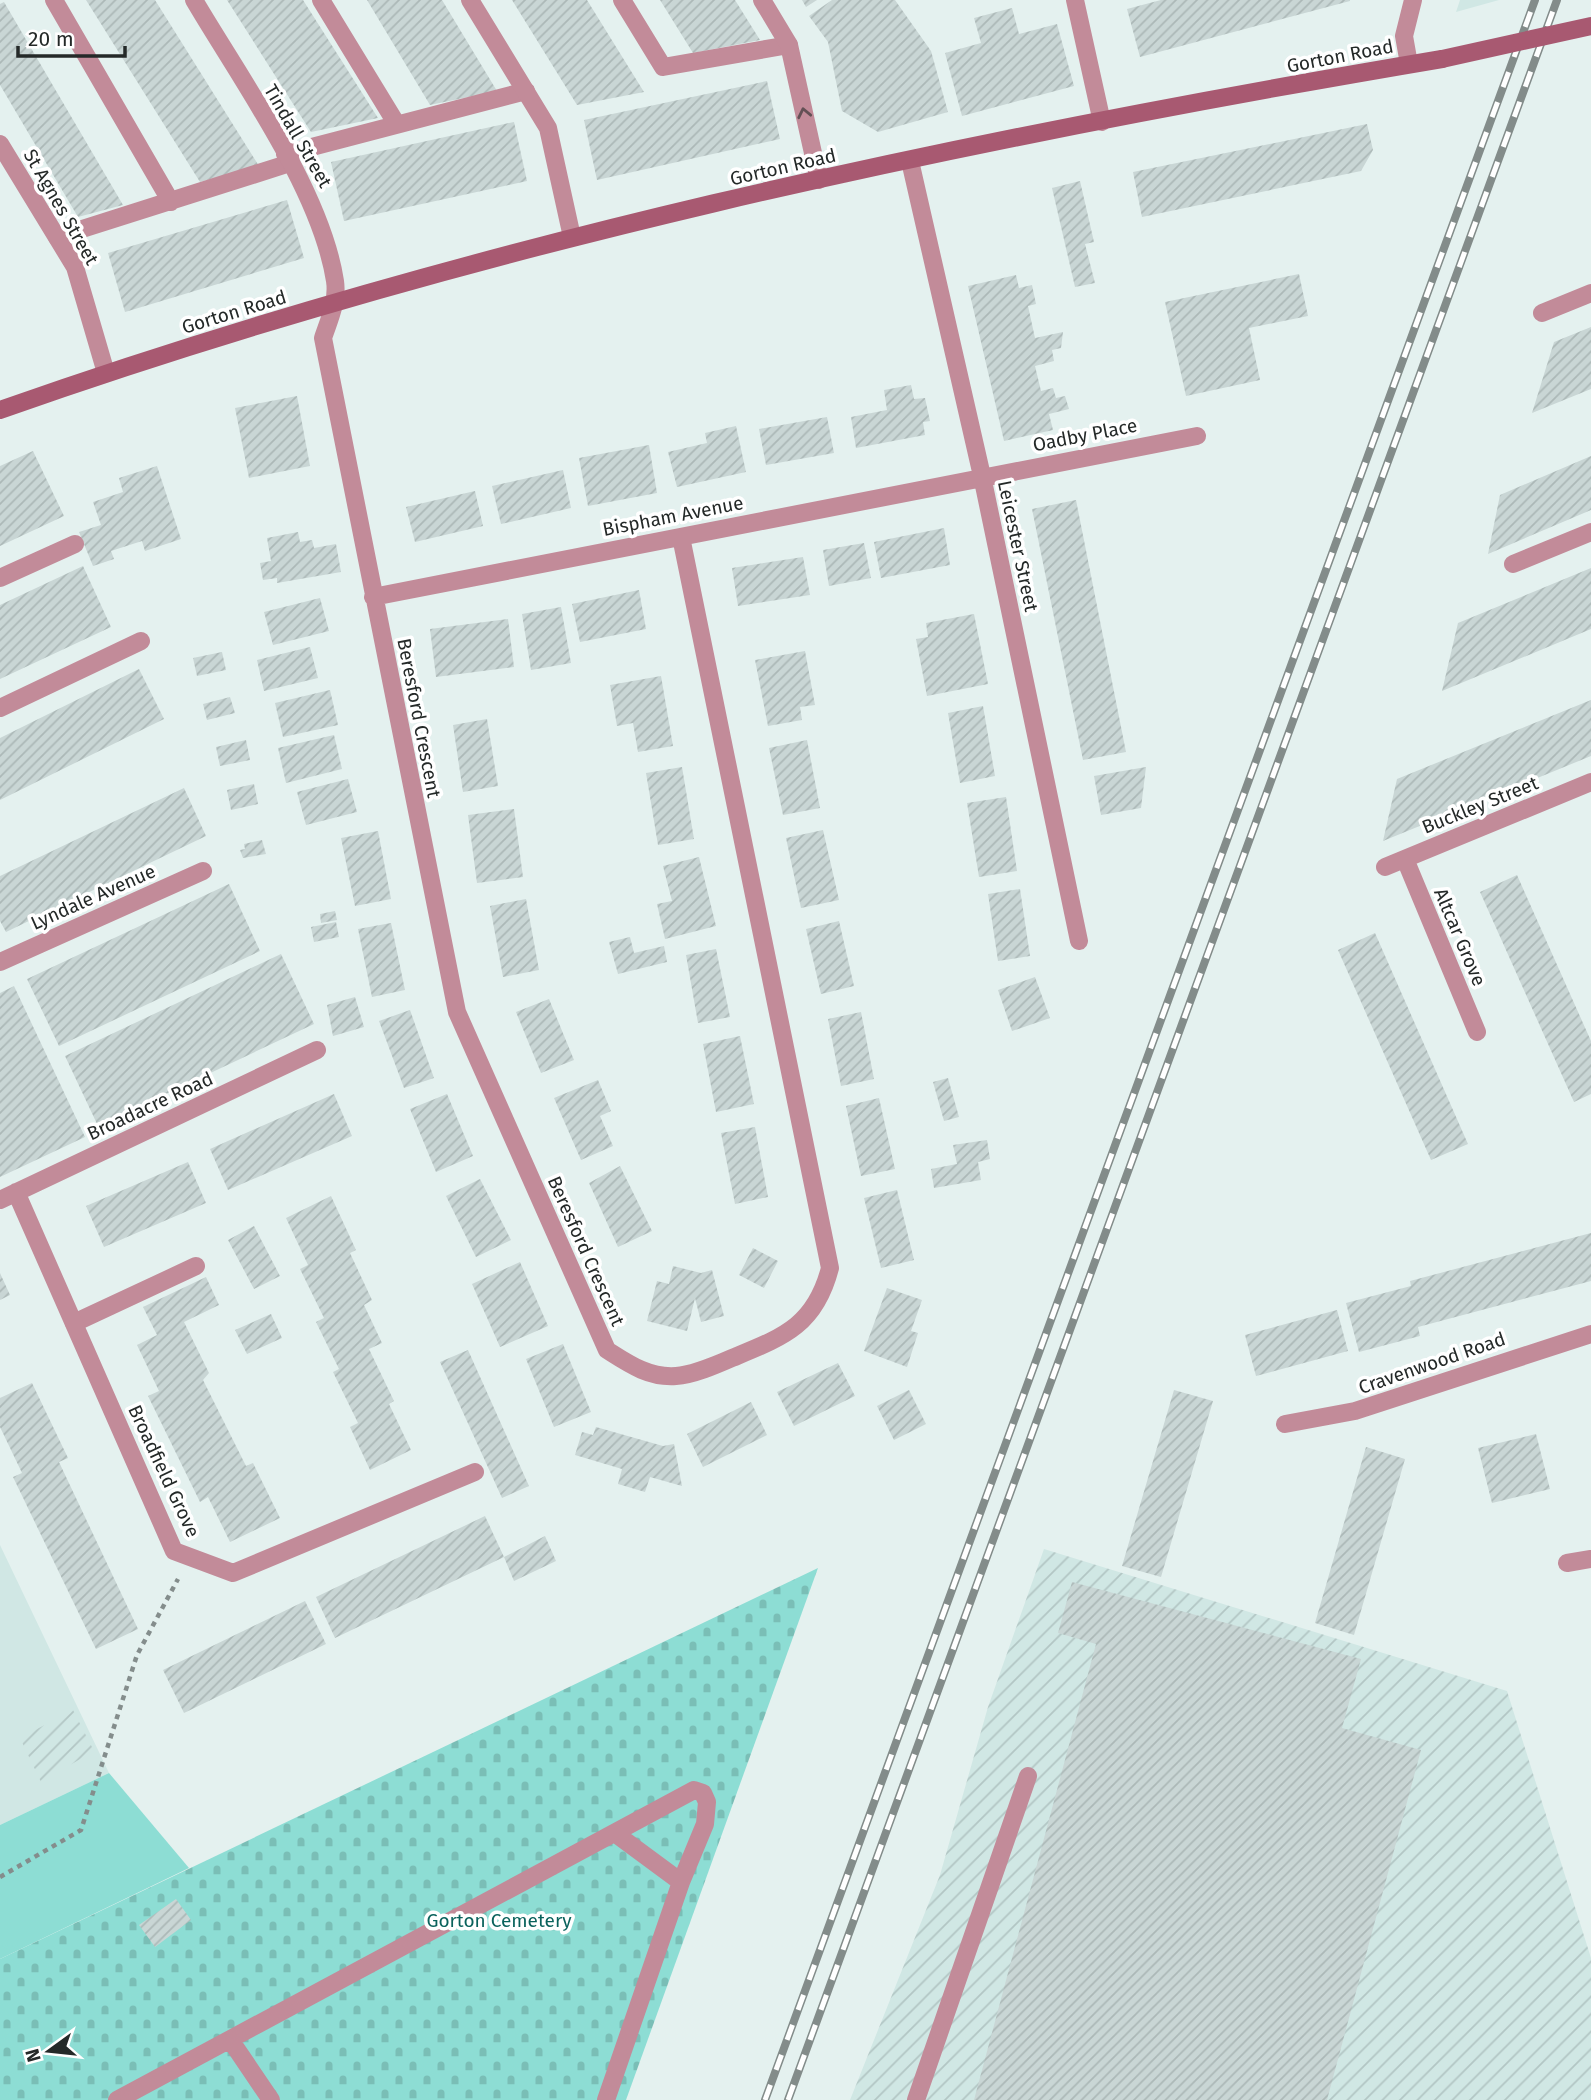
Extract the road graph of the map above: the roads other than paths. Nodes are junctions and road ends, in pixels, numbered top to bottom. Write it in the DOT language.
graph roads {
  1 [pos="54,0"];
  2 [pos="194,0"];
  3 [pos="321,0"];
  4 [pos="470,0"];
  5 [pos="622,0"];
  6 [pos="762,0"];
  7 [pos="1075,0"];
  8 [pos="1413,0"];
  9 [pos="1591,26"];
  10 [pos="789,45"];
  11 [pos="1409,64"];
  12 [pos="526,91"];
  13 [pos="1102,122"];
  14 [pos="396,123"];
  15 [pos="0,144"];
  16 [pos="288,159"];
  17 [pos="910,161"];
  18 [pos="819,180"];
  19 [pos="171,202"];
  20 [pos="57,237"];
  21 [pos="572,237"];
  22 [pos="1591,293"];
  23 [pos="335,304"];
  24 [pos="1542,313"];
  25 [pos="106,373"];
  26 [pos="0,410"];
  27 [pos="1197,436"];
  28 [pos="982,476"];
  29 [pos="1591,532"];
  30 [pos="681,537"];
  31 [pos="75,544"];
  32 [pos="1513,564"];
  33 [pos="0,578"];
  34 [pos="373,597"];
  35 [pos="141,641"];
  36 [pos="0,708"];
  37 [pos="1591,782"];
  38 [pos="1405,859"];
  39 [pos="1385,867"];
  40 [pos="203,871"];
  41 [pos="1079,941"];
  42 [pos="0,962"];
  43 [pos="1477,1032"];
  44 [pos="317,1051"];
  45 [pos="8,1196"];
  46 [pos="196,1266"];
  47 [pos="74,1323"];
  48 [pos="1591,1334"];
  49 [pos="1284,1424"];
  50 [pos="475,1472"];
  51 [pos="1591,1559"];
  52 [pos="1567,1563"];
  53 [pos="1028,1776"];
  54 [pos="616,1834"];
  55 [pos="681,1881"];
  56 [pos="231,2041"];
  57 [pos="117,2100"];
  58 [pos="271,2100"];
  59 [pos="606,2100"];
  60 [pos="916,2100"];
  1 -- 19 [label="street"];
  2 -- 16 [label="street, Tindall Street"];
  3 -- 14 [label="street"];
  4 -- 12 [label="street"];
  5 -- 10 [label="street"];
  6 -- 10 [label="street"];
  7 -- 13 [label="street"];
  8 -- 11 [label="street"];
  9 -- 11 [label="main road, Gorton Road, bridge"];
  18 -- 10 [label="street, one-way"];
  11 -- 13 [label="main road, Gorton Road"];
  12 -- 14 [label="street"];
  12 -- 21 [label="street"];
  13 -- 17 [label="main road, Gorton Road"];
  14 -- 16 [label="street"];
  15 -- 20 [label="street, St Agnes Street"];
  16 -- 19 [label="street"];
  16 -- 23 [label="street, Tindall Street"];
  17 -- 18 [label="main road, Gorton Road"];
  17 -- 28 [label="street, Leicester Street"];
  18 -- 21 [label="main road, Gorton Road"];
  19 -- 20 [label="street"];
  20 -- 25 [label="street, St Agnes Street"];
  21 -- 23 [label="main road, Gorton Road"];
  22 -- 24 [label="street"];
  23 -- 25 [label="main road, Gorton Road"];
  23 -- 34 [label="street, Beresford Crescent"];
  25 -- 26 [label="main road, Gorton Road"];
  27 -- 28 [label="street, Oadby Place"];
  28 -- 30 [label="street, Bispham Avenue"];
  28 -- 41 [label="street, Leicester Street"];
  29 -- 32 [label="street"];
  30 -- 34 [label="street, Bispham Avenue"];
  30 -- 34 [label="street, Beresford Crescent"];
  31 -- 33 [label="street"];
  35 -- 36 [label="street"];
  37 -- 38 [label="street, Buckley Street"];
  38 -- 39 [label="street, Buckley Street"];
  38 -- 43 [label="street, Altcar Grove"];
  40 -- 42 [label="street, Lyndale Avenue"];
  44 -- 45 [label="street, Broadacre Road"];
  45 -- 47 [label="street, Broadfield Grove"];
  46 -- 47 [label="street"];
  47 -- 50 [label="street, Broadfield Grove"];
  48 -- 49 [label="street, Cravenwood Road"];
  51 -- 52 [label="street"];
  53 -- 60 [label="street"];
  54 -- 55 [label="street"];
  54 -- 55 [label="street"];
  54 -- 56 [label="street"];
  55 -- 59 [label="street"];
  56 -- 57 [label="street"];
  56 -- 58 [label="street"];
}
